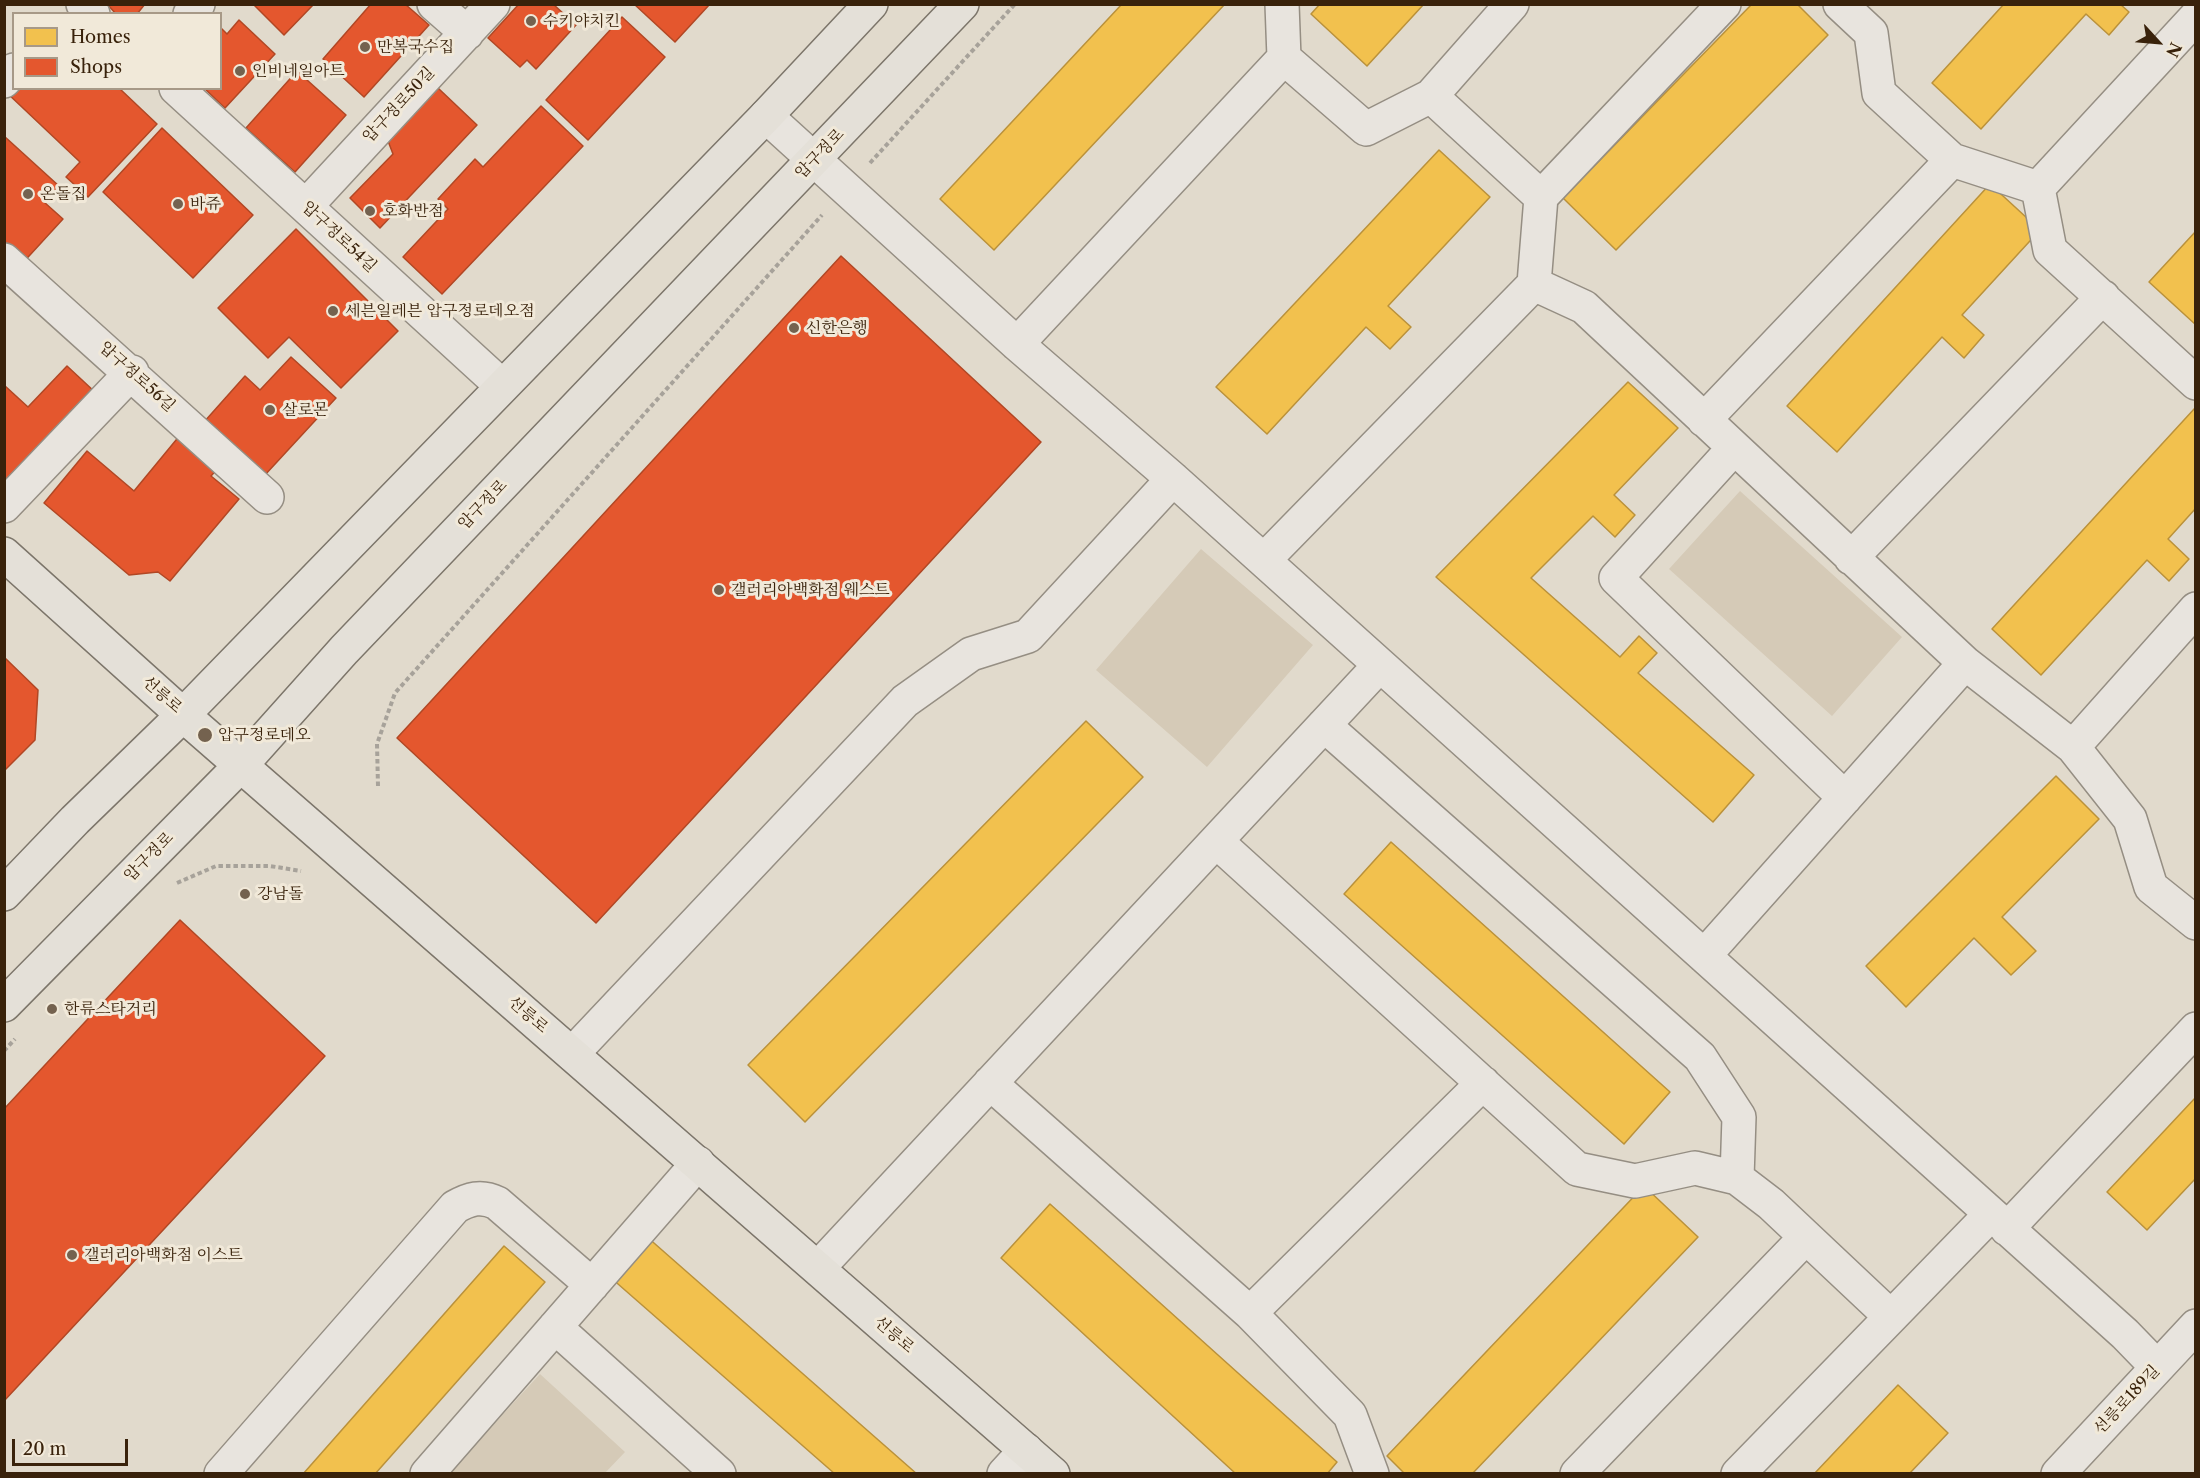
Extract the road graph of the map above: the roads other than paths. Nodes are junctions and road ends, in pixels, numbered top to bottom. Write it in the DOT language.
graph roads {
  1 [pos="434,4"];
  2 [pos="493,4"];
  3 [pos="871,4"];
  4 [pos="962,4"];
  5 [pos="1282,4"];
  6 [pos="1512,4"];
  7 [pos="1724,4"];
  8 [pos="1839,4"];
  9 [pos="2196,17"];
  10 [pos="466,33"];
  11 [pos="1284,58"];
  12 [pos="178,90"];
  13 [pos="1431,96"];
  14 [pos="766,117"];
  15 [pos="814,160"];
  16 [pos="1952,160"];
  17 [pos="2038,188"];
  18 [pos="1542,197"];
  19 [pos="306,206"];
  20 [pos="4,260"];
  21 [pos="1534,284"];
  22 [pos="2103,297"];
  23 [pos="1017,344"];
  24 [pos="132,372"];
  25 [pos="2196,382"];
  26 [pos="502,386"];
  27 [pos="1704,420"];
  28 [pos="1734,448"];
  29 [pos="1173,479"];
  30 [pos="267,497"];
  31 [pos="4,506"];
  32 [pos="4,554"];
  33 [pos="1851,558"];
  34 [pos="1264,560"];
  35 [pos="2196,609"];
  36 [pos="1965,663"];
  37 [pos="1380,665"];
  38 [pos="183,715"];
  39 [pos="1324,725"];
  40 [pos="2073,747"];
  41 [pos="242,764"];
  42 [pos="1845,798"];
  43 [pos="1216,841"];
  44 [pos="4,894"];
  45 [pos="2196,923"];
  46 [pos="1704,956"];
  47 [pos="4,1005"];
  48 [pos="2196,1029"];
  49 [pos="572,1054"];
  50 [pos="990,1083"];
  51 [pos="1483,1083"];
  52 [pos="698,1163"];
  53 [pos="1737,1178"];
  54 [pos="1999,1221"];
  55 [pos="1806,1236"];
  56 [pos="818,1268"];
  57 [pos="592,1285"];
  58 [pos="1250,1313"];
  59 [pos="1890,1317"];
  60 [pos="2196,1326"];
  61 [pos="555,1327"];
  62 [pos="2157,1367"];
  63 [pos="1015,1462"];
  64 [pos="221,1473"];
  65 [pos="427,1473"];
  66 [pos="719,1473"];
  67 [pos="1053,1473"];
  68 [pos="1372,1473"];
  69 [pos="1577,1473"];
  70 [pos="1738,1473"];
  71 [pos="2058,1473"];
  1 -- 10 [label="street"];
  2 -- 10 [label="street, 압구정로50길"];
  3 -- 14 [label="main road"];
  4 -- 15 [label="main road, 압구정로"];
  5 -- 11 [label="street"];
  6 -- 13 [label="street"];
  7 -- 18 [label="street"];
  8 -- 16 [label="street"];
  9 -- 17 [label="street"];
  10 -- 19 [label="street, 압구정로50길"];
  11 -- 13 [label="street"];
  11 -- 23 [label="street"];
  12 -- 19 [label="street, 압구정로54길"];
  13 -- 18 [label="street"];
  14 -- 15 [label="street"];
  14 -- 26 [label="main road"];
  15 -- 23 [label="street"];
  15 -- 41 [label="main road, 압구정로"];
  16 -- 17 [label="street"];
  16 -- 27 [label="street"];
  17 -- 22 [label="street"];
  18 -- 21 [label="street"];
  19 -- 26 [label="street, 압구정로54길"];
  20 -- 24 [label="street, 압구정로56길"];
  21 -- 27 [label="street"];
  21 -- 34 [label="street"];
  22 -- 25 [label="street"];
  22 -- 33 [label="street"];
  23 -- 29 [label="street"];
  24 -- 30 [label="street, 압구정로56길"];
  24 -- 31 [label="street"];
  26 -- 38 [label="main road"];
  27 -- 28 [label="street"];
  28 -- 33 [label="street"];
  28 -- 42 [label="street"];
  29 -- 34 [label="street"];
  29 -- 49 [label="street"];
  32 -- 38 [label="main road, 선릉로"];
  33 -- 36 [label="street"];
  34 -- 37 [label="street"];
  35 -- 40 [label="street"];
  36 -- 40 [label="street"];
  36 -- 42 [label="street"];
  37 -- 39 [label="street"];
  37 -- 46 [label="street"];
  38 -- 41 [label="main road, 선릉로"];
  38 -- 44 [label="main road"];
  39 -- 43 [label="street"];
  39 -- 53 [label="street"];
  40 -- 45 [label="street"];
  41 -- 47 [label="main road, 압구정로"];
  41 -- 49 [label="main road, 선릉로"];
  42 -- 46 [label="street"];
  43 -- 50 [label="street"];
  43 -- 51 [label="street"];
  46 -- 54 [label="street"];
  48 -- 54 [label="street"];
  49 -- 52 [label="main road, 선릉로"];
  50 -- 56 [label="street"];
  50 -- 58 [label="street"];
  51 -- 53 [label="street"];
  51 -- 58 [label="street"];
  52 -- 56 [label="main road, 선릉로"];
  52 -- 57 [label="street"];
  53 -- 55 [label="street"];
  54 -- 59 [label="street"];
  54 -- 62 [label="street"];
  55 -- 59 [label="street"];
  55 -- 69 [label="street"];
  56 -- 63 [label="main road, 선릉로"];
  57 -- 61 [label="street"];
  57 -- 64 [label="street"];
  58 -- 68 [label="street"];
  59 -- 70 [label="street"];
  60 -- 62 [label="street, 선릉로189길"];
  61 -- 65 [label="street"];
  61 -- 66 [label="street"];
  62 -- 71 [label="street, 선릉로189길"];
  63 -- 67 [label="main road, 선릉로"];
}
